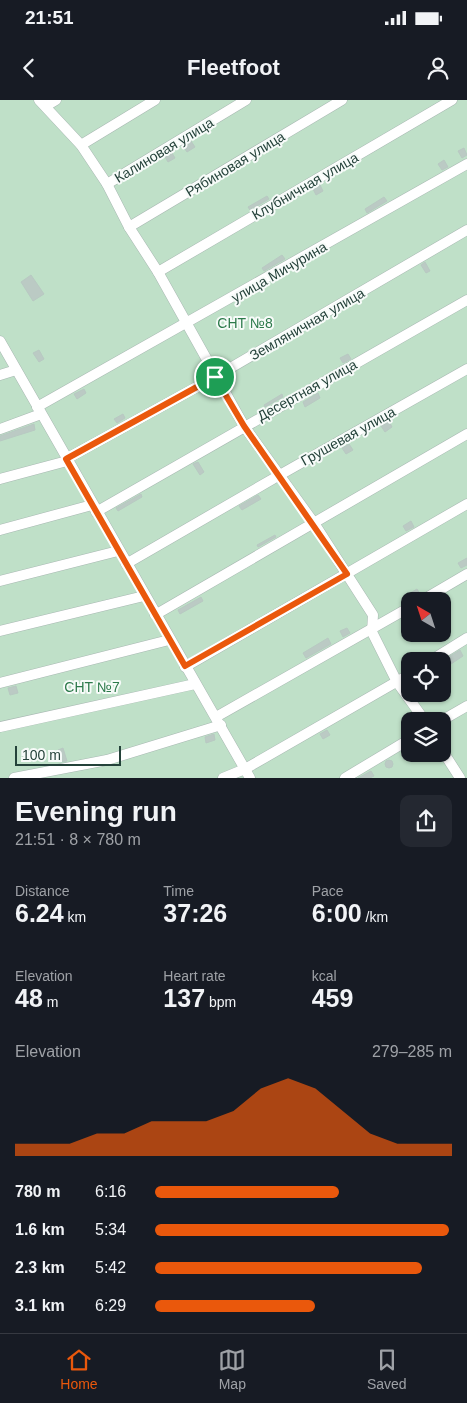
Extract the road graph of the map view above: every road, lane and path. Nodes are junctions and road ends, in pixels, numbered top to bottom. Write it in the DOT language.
graph roads {
  1 [pos="56,100"];
  2 [pos="155,100"];
  3 [pos="246,100"];
  4 [pos="342,100"];
  5 [pos="452,100"];
  6 [pos="43,103"];
  7 [pos="81,145"];
  8 [pos="467,164"];
  9 [pos="107,184"];
  10 [pos="128,227"];
  11 [pos="467,230"];
  12 [pos="158,272"];
  13 [pos="467,300"];
  14 [pos="186,324"];
  15 [pos="0,342"];
  16 [pos="467,369"];
  17 [pos="16,370"];
  18 [pos="0,375"];
  19 [pos="215,377"];
  20 [pos="39,411"];
  21 [pos="244,426"];
  22 [pos="0,429"];
  23 [pos="467,434"];
  24 [pos="67,460"];
  25 [pos="278,476"];
  26 [pos="0,479"];
  27 [pos="467,504"];
  28 [pos="94,508"];
  29 [pos="314,523"];
  30 [pos="0,530"];
  31 [pos="118,550"];
  32 [pos="126,564"];
  33 [pos="347,574"];
  34 [pos="467,574"];
  35 [pos="0,581"];
  36 [pos="436,592"];
  37 [pos="144,596"];
  38 [pos="401,612"];
  39 [pos="155,615"];
  40 [pos="372,629"];
  41 [pos="0,631"];
  42 [pos="467,638"];
  43 [pos="169,640"];
  44 [pos="444,652"];
  45 [pos="185,666"];
  46 [pos="401,680"];
  47 [pos="397,682"];
  48 [pos="0,683"];
  49 [pos="195,684"];
  50 [pos="467,706"];
  51 [pos="418,712"];
  52 [pos="451,715"];
  53 [pos="219,721"];
  54 [pos="0,727"];
  55 [pos="401,744"];
  56 [pos="450,762"];
  57 [pos="248,774"];
  58 [pos="14,778"];
  59 [pos="223,778"];
  60 [pos="345,778"];
  61 [pos="460,778"];
  1 -- 6 [label="street"];
  2 -- 7 [label="street"];
  3 -- 9 [label="street, Калиновая улица"];
  4 -- 10 [label="street, Рябиновая улица"];
  5 -- 12 [label="street, Клубничная улица"];
  6 -- 7 [label="street"];
  7 -- 9 [label="street"];
  8 -- 14 [label="street, улица Мичурина"];
  9 -- 10 [label="street"];
  10 -- 12 [label="street"];
  11 -- 19 [label="street, Земляничная улица"];
  12 -- 14 [label="street"];
  13 -- 21 [label="street, Десертная улица"];
  14 -- 19 [label="street"];
  14 -- 20 [label="street, улица Мичурина"];
  15 -- 17 [label="street"];
  16 -- 25 [label="street, Грушевая улица"];
  17 -- 18 [label="street"];
  17 -- 20 [label="street"];
  19 -- 21 [label="street"];
  19 -- 24 [label="street, Земляничная улица"];
  20 -- 22 [label="street, улица Мичурина"];
  20 -- 24 [label="street"];
  21 -- 25 [label="street"];
  21 -- 28 [label="street, Десертная улица"];
  23 -- 29 [label="street"];
  24 -- 26 [label="street, Земляничная улица"];
  24 -- 28 [label="street"];
  25 -- 29 [label="street"];
  25 -- 32 [label="street, Грушевая улица"];
  27 -- 33 [label="street"];
  28 -- 30 [label="street, Десертная улица"];
  28 -- 31 [label="street"];
  29 -- 33 [label="street"];
  29 -- 39 [label="street"];
  31 -- 32 [label="street"];
  31 -- 35 [label="street"];
  32 -- 37 [label="street"];
  33 -- 40 [label="street"];
  33 -- 45 [label="street"];
  34 -- 36 [label="street"];
  37 -- 39 [label="street"];
  37 -- 41 [label="street"];
  38 -- 40 [label="street"];
  39 -- 43 [label="street"];
  40 -- 47 [label="street"];
  40 -- 53 [label="street"];
  42 -- 44 [label="street"];
  43 -- 45 [label="street"];
  43 -- 48 [label="street"];
  45 -- 49 [label="street"];
  46 -- 47 [label="street"];
  47 -- 51 [label="street"];
  47 -- 57 [label="street"];
  49 -- 53 [label="street"];
  49 -- 54 [label="street"];
  50 -- 52 [label="street"];
  53 -- 57 [label="street"];
  53 -- 58 [label="street"];
  55 -- 60 [label="street"];
  56 -- 61 [label="street"];
  57 -- 59 [label="street"];
}
